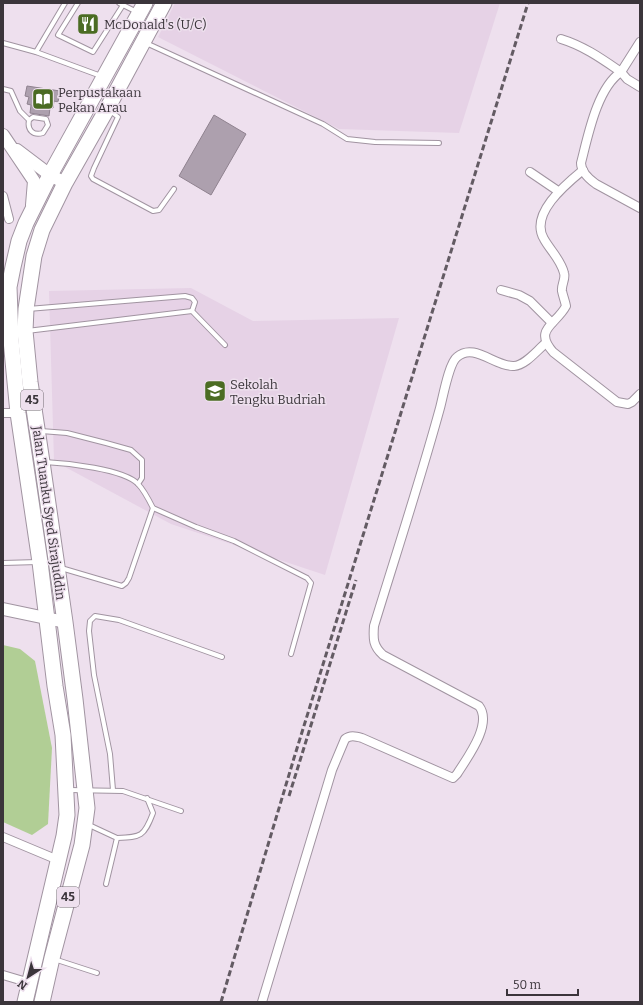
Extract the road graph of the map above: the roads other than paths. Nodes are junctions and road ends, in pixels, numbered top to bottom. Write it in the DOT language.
graph roads {
  1 [pos="65,3"];
  2 [pos="78,3"];
  3 [pos="164,3"];
  4 [pos="121,4"];
  5 [pos="142,8"];
  6 [pos="561,39"];
  7 [pos="144,42"];
  8 [pos="640,42"];
  9 [pos="3,43"];
  10 [pos="36,52"];
  11 [pos="621,72"];
  12 [pos="105,78"];
  13 [pos="640,87"];
  14 [pos="3,89"];
  15 [pos="107,109"];
  16 [pos="28,120"];
  17 [pos="6,140"];
  18 [pos="439,143"];
  19 [pos="583,170"];
  20 [pos="530,172"];
  21 [pos="50,175"];
  22 [pos="65,183"];
  23 [pos="174,188"];
  24 [pos="558,192"];
  25 [pos="3,196"];
  26 [pos="640,208"];
  27 [pos="31,214"];
  28 [pos="9,219"];
  29 [pos="502,290"];
  30 [pos="26,309"];
  31 [pos="192,311"];
  32 [pos="552,323"];
  33 [pos="25,331"];
  34 [pos="546,343"];
  35 [pos="225,345"];
  36 [pos="640,394"];
  37 [pos="18,412"];
  38 [pos="3,413"];
  39 [pos="36,430"];
  40 [pos="42,462"];
  41 [pos="138,484"];
  42 [pos="153,508"];
  43 [pos="40,562"];
  44 [pos="3,563"];
  45 [pos="57,567"];
  46 [pos="3,609"];
  47 [pos="47,619"];
  48 [pos="65,622"];
  49 [pos="291,654"];
  50 [pos="222,657"];
  51 [pos="67,790"];
  52 [pos="85,790"];
  53 [pos="113,790"];
  54 [pos="147,798"];
  55 [pos="181,811"];
  56 [pos="84,823"];
  57 [pos="3,837"];
  58 [pos="117,838"];
  59 [pos="58,860"];
  60 [pos="106,884"];
  61 [pos="52,958"];
  62 [pos="97,973"];
  63 [pos="3,975"];
  64 [pos="30,983"];
  65 [pos="25,1002"];
  66 [pos="42,1002"];
  67 [pos="262,1002"];
  1 -- 10 [label="lane"];
  2 -- 4 [label="lane"];
  3 -- 7 [label="highway, Jalan Tuanku Syed Sirajuddin / 45"];
  4 -- 5 [label="lane"];
  5 -- 12 [label="highway, Jalan Tuanku Syed Sirajuddin / 45"];
  6 -- 11 [label="street"];
  7 -- 15 [label="highway, Jalan Tuanku Syed Sirajuddin / 45"];
  7 -- 18 [label="lane"];
  8 -- 11 [label="street"];
  9 -- 10 [label="lane"];
  10 -- 12 [label="lane"];
  11 -- 13 [label="street"];
  11 -- 19 [label="street"];
  12 -- 21 [label="highway, Jalan Tuanku Syed Sirajuddin / 45"];
  14 -- 16 [label="lane"];
  15 -- 22 [label="highway, Jalan Tuanku Syed Sirajuddin / 45"];
  15 -- 23 [label="lane"];
  16 -- 16 [label="lane"];
  17 -- 21 [label="street"];
  17 -- 27 [label="street"];
  19 -- 24 [label="street"];
  19 -- 26 [label="street"];
  20 -- 24 [label="street"];
  21 -- 22 [label="street"];
  21 -- 27 [label="highway, Jalan Tuanku Syed Sirajuddin / 45"];
  22 -- 30 [label="highway, Jalan Tuanku Syed Sirajuddin / 45"];
  24 -- 32 [label="street"];
  25 -- 28 [label="street"];
  27 -- 37 [label="highway, Jalan Tuanku Syed Sirajuddin / 45"];
  29 -- 32 [label="street"];
  30 -- 31 [label="lane"];
  30 -- 33 [label="highway, Jalan Tuanku Syed Sirajuddin / 45"];
  31 -- 33 [label="lane"];
  31 -- 35 [label="lane"];
  32 -- 34 [label="street"];
  33 -- 39 [label="highway, Jalan Tuanku Syed Sirajuddin / 45"];
  34 -- 36 [label="street"];
  34 -- 67 [label="street"];
  37 -- 38 [label="street"];
  37 -- 43 [label="highway, Jalan Tuanku Syed Sirajuddin / 45"];
  39 -- 40 [label="highway, Jalan Tuanku Syed Sirajuddin / 45"];
  39 -- 41 [label="lane"];
  40 -- 41 [label="lane"];
  40 -- 45 [label="highway, Jalan Tuanku Syed Sirajuddin / 45"];
  41 -- 42 [label="lane"];
  42 -- 45 [label="lane"];
  42 -- 49 [label="lane"];
  43 -- 44 [label="lane"];
  43 -- 47 [label="highway, Jalan Tuanku Syed Sirajuddin / 45"];
  45 -- 48 [label="highway, Jalan Tuanku Syed Sirajuddin / 45"];
  46 -- 47 [label="street"];
  47 -- 48 [label="street"];
  47 -- 51 [label="highway, Jalan Tuanku Syed Sirajuddin / 45"];
  48 -- 52 [label="highway, Jalan Tuanku Syed Sirajuddin / 45"];
  50 -- 53 [label="lane"];
  51 -- 52 [label="lane"];
  51 -- 59 [label="highway, Jalan Tuanku Syed Sirajuddin / 45"];
  52 -- 53 [label="lane"];
  52 -- 56 [label="highway, Jalan Tuanku Syed Sirajuddin / 45"];
  53 -- 54 [label="lane"];
  54 -- 55 [label="lane"];
  54 -- 58 [label="lane"];
  56 -- 58 [label="lane"];
  56 -- 61 [label="highway, Jalan Tuanku Syed Sirajuddin / 45"];
  57 -- 59 [label="street"];
  58 -- 60 [label="lane"];
  59 -- 64 [label="highway, Jalan Tuanku Syed Sirajuddin / 45"];
  61 -- 62 [label="lane"];
  61 -- 66 [label="highway, Jalan Tuanku Syed Sirajuddin / 45"];
  63 -- 64 [label="street"];
  64 -- 65 [label="highway, Jalan Tuanku Syed Sirajuddin / 45"];
}
